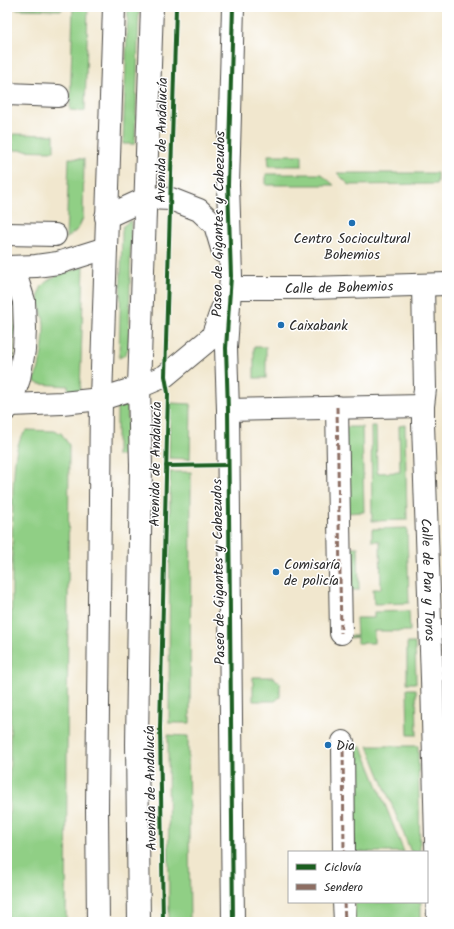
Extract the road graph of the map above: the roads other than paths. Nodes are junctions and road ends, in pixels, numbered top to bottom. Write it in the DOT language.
graph roads {
  1 [pos="114,7"];
  2 [pos="152,7"];
  3 [pos="233,7"];
  4 [pos="7,94"];
  5 [pos="58,96"];
  6 [pos="147,198"];
  7 [pos="106,218"];
  8 [pos="7,234"];
  9 [pos="55,235"];
  10 [pos="106,248"];
  11 [pos="7,268"];
  12 [pos="231,282"];
  13 [pos="447,284"];
  14 [pos="423,285"];
  15 [pos="139,387"];
  16 [pos="101,399"];
  17 [pos="8,405"];
  18 [pos="423,406"];
  19 [pos="337,407"];
  20 [pos="228,410"];
  21 [pos="341,633"];
  22 [pos="439,678"];
  23 [pos="343,742"];
  24 [pos="440,770"];
  25 [pos="344,851"];
  26 [pos="442,865"];
  27 [pos="344,903"];
  28 [pos="98,922"];
  29 [pos="139,922"];
  30 [pos="233,922"];
  31 [pos="345,922"];
  32 [pos="438,922"];
  1 -- 7 [label="street"];
  2 -- 6 [label="street, Avenida de Andalucía"];
  3 -- 12 [label="street, Paseo de Gigantes y Cabezudos"];
  4 -- 5 [label="street"];
  6 -- 7 [label="street"];
  6 -- 12 [label="street"];
  6 -- 15 [label="street, Avenida de Andalucía"];
  7 -- 10 [label="street"];
  8 -- 9 [label="street"];
  10 -- 11 [label="street"];
  10 -- 16 [label="street"];
  11 -- 17 [label="street"];
  12 -- 14 [label="street, Calle de Bohemios"];
  12 -- 15 [label="street"];
  12 -- 20 [label="street, Paseo de Gigantes y Cabezudos"];
  13 -- 14 [label="street, Calle de Bohemios"];
  14 -- 18 [label="street, Calle de Pan y Toros"];
  15 -- 16 [label="street"];
  15 -- 29 [label="street, Avenida de Andalucía"];
  16 -- 17 [label="street"];
  16 -- 28 [label="street"];
  18 -- 19 [label="street"];
  18 -- 22 [label="street, Calle de Pan y Toros"];
  19 -- 20 [label="street"];
  19 -- 21 [label="street"];
  20 -- 30 [label="street, Paseo de Gigantes y Cabezudos"];
  22 -- 24 [label="street, Calle de Pan y Toros"];
  23 -- 25 [label="street"];
  24 -- 26 [label="street, Calle de Pan y Toros"];
  26 -- 32 [label="street, Calle de Pan y Toros"];
  27 -- 31 [label="street"];
}
